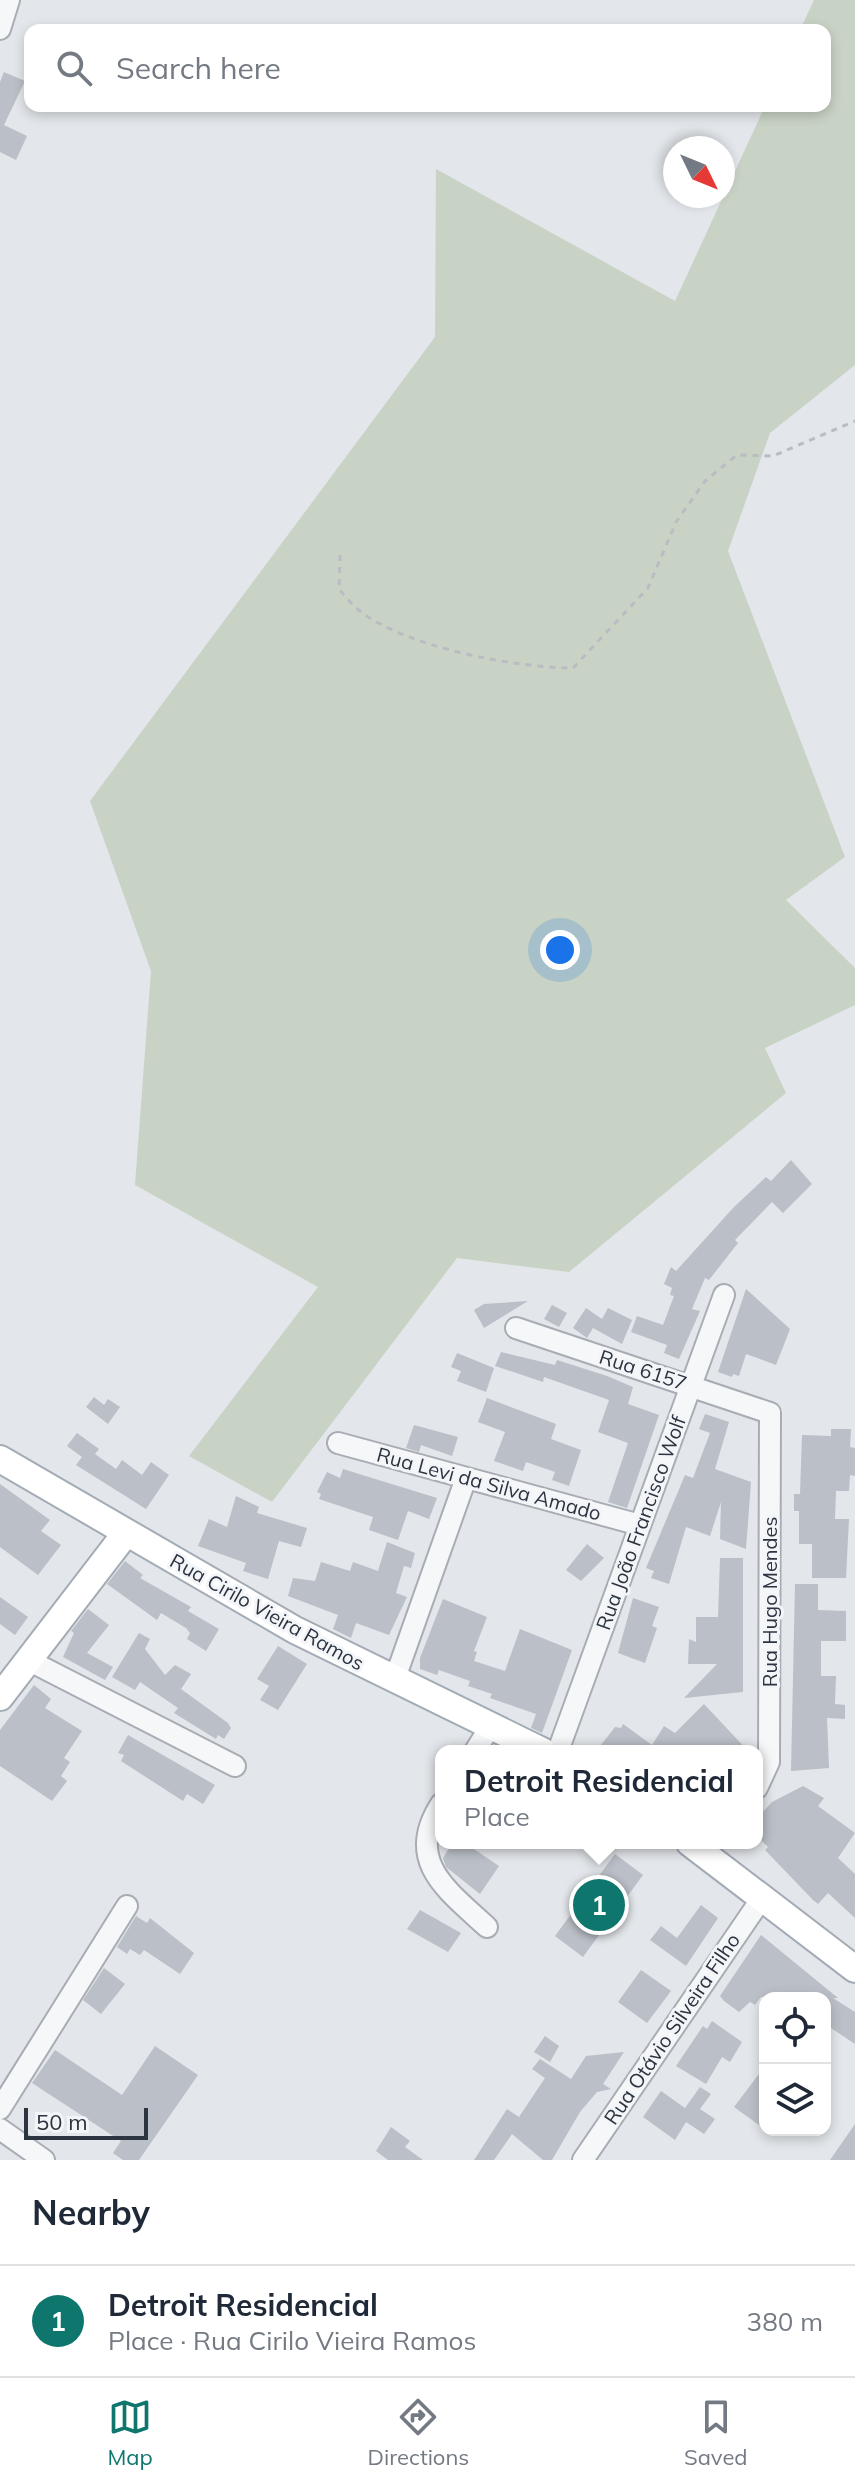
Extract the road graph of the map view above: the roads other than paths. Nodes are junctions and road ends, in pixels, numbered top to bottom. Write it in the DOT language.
graph roads {
  1 [pos="9,0"];
  2 [pos="0,29"];
  3 [pos="724,1295"];
  4 [pos="516,1328"];
  5 [pos="691,1386"];
  6 [pos="770,1413"];
  7 [pos="338,1443"];
  8 [pos="0,1459"];
  9 [pos="466,1478"];
  10 [pos="640,1525"];
  11 [pos="126,1533"];
  12 [pos="28,1660"];
  13 [pos="394,1681"];
  14 [pos="0,1697"];
  15 [pos="490,1727"];
  16 [pos="479,1745"];
  17 [pos="529,1745"];
  18 [pos="560,1745"];
  19 [pos="235,1766"];
  20 [pos="763,1775"];
  21 [pos="435,1816"];
  22 [pos="702,1849"];
  23 [pos="762,1898"];
  24 [pos="127,1906"];
  25 [pos="487,1927"];
  26 [pos="855,1969"];
  27 [pos="0,2109"];
  28 [pos="0,2129"];
  29 [pos="44,2160"];
  30 [pos="583,2160"];
  1 -- 2 [label="street"];
  3 -- 5 [label="street, Rua João Francisco Wolf"];
  4 -- 5 [label="street, Rua 6157"];
  5 -- 6 [label="street, Rua 6157"];
  5 -- 10 [label="street, Rua João Francisco Wolf"];
  6 -- 20 [label="street, Rua Hugo Mendes"];
  7 -- 9 [label="street, Rua Levi da Silva Amado"];
  8 -- 11 [label="main road, Rua Cirilo Vieira Ramos"];
  9 -- 10 [label="street, Rua Levi da Silva Amado"];
  9 -- 13 [label="street"];
  10 -- 18 [label="street, Rua João Francisco Wolf"];
  11 -- 12 [label="main road"];
  11 -- 13 [label="main road, Rua Cirilo Vieira Ramos"];
  12 -- 14 [label="main road"];
  12 -- 19 [label="street"];
  13 -- 15 [label="main road, Rua Cirilo Vieira Ramos"];
  15 -- 16 [label="street"];
  15 -- 17 [label="main road, Rua Cirilo Vieira Ramos"];
  21 -- 25 [label="street"];
  22 -- 23 [label="main road"];
  23 -- 26 [label="main road"];
  23 -- 30 [label="street, Rua Otávio Silveira Filho"];
  24 -- 27 [label="street"];
  28 -- 29 [label="street"];
}
